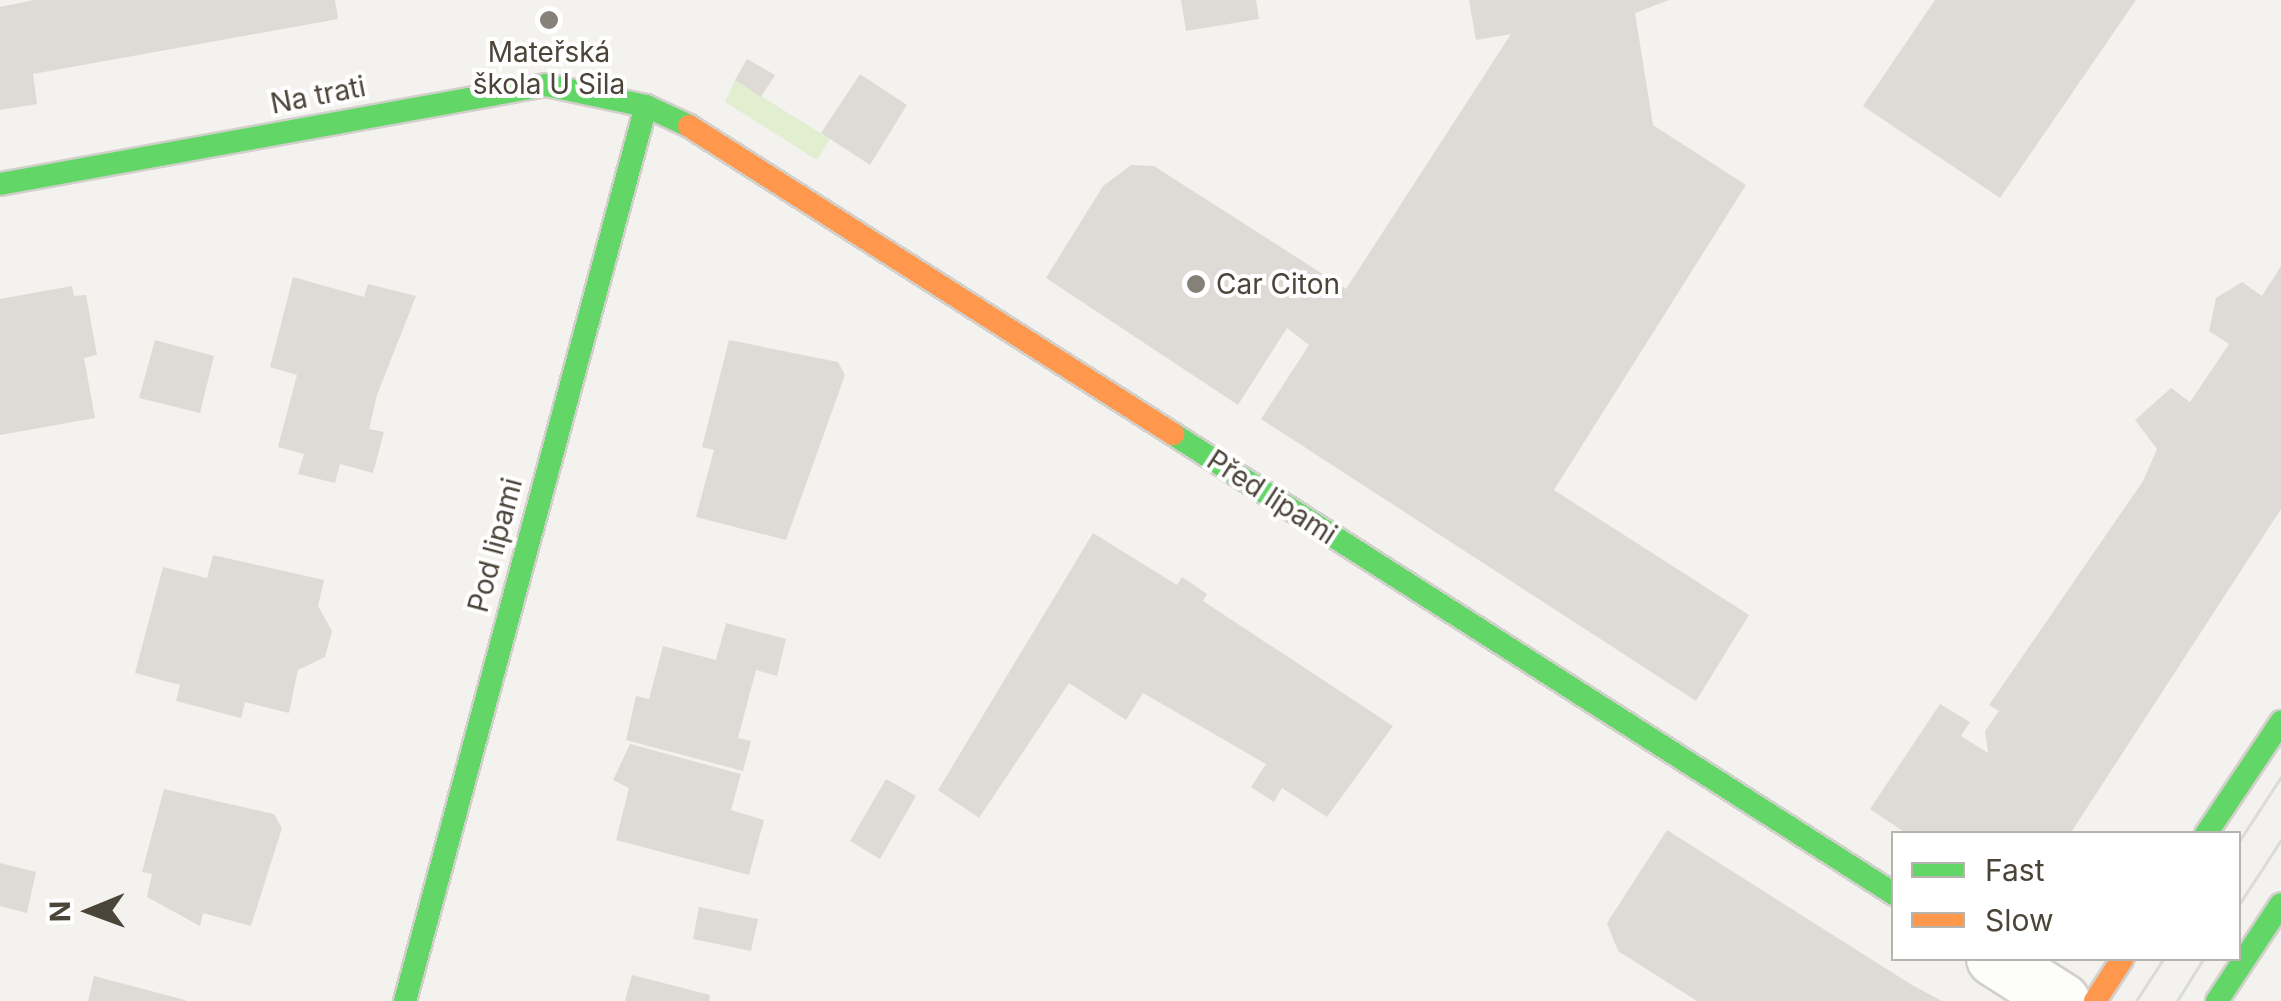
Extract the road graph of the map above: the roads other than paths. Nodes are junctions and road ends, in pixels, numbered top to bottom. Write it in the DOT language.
graph roads {
  1 [pos="646,106"];
  2 [pos="0,184"];
  3 [pos="2281,722"];
  4 [pos="2208,831"];
  5 [pos="1891,892"];
  6 [pos="2281,904"];
  7 [pos="1999,961"];
  8 [pos="2121,961"];
  9 [pos="405,1001"];
  10 [pos="2062,1001"];
  11 [pos="2094,1001"];
  12 [pos="2217,1001"];
  1 -- 2 [label="street, Na trati"];
  1 -- 5 [label="street, Před lipami"];
  1 -- 9 [label="street, Pod lipami"];
  3 -- 4 [label="street"];
  6 -- 12 [label="street"];
  7 -- 10 [label="street"];
  8 -- 11 [label="street"];
}
